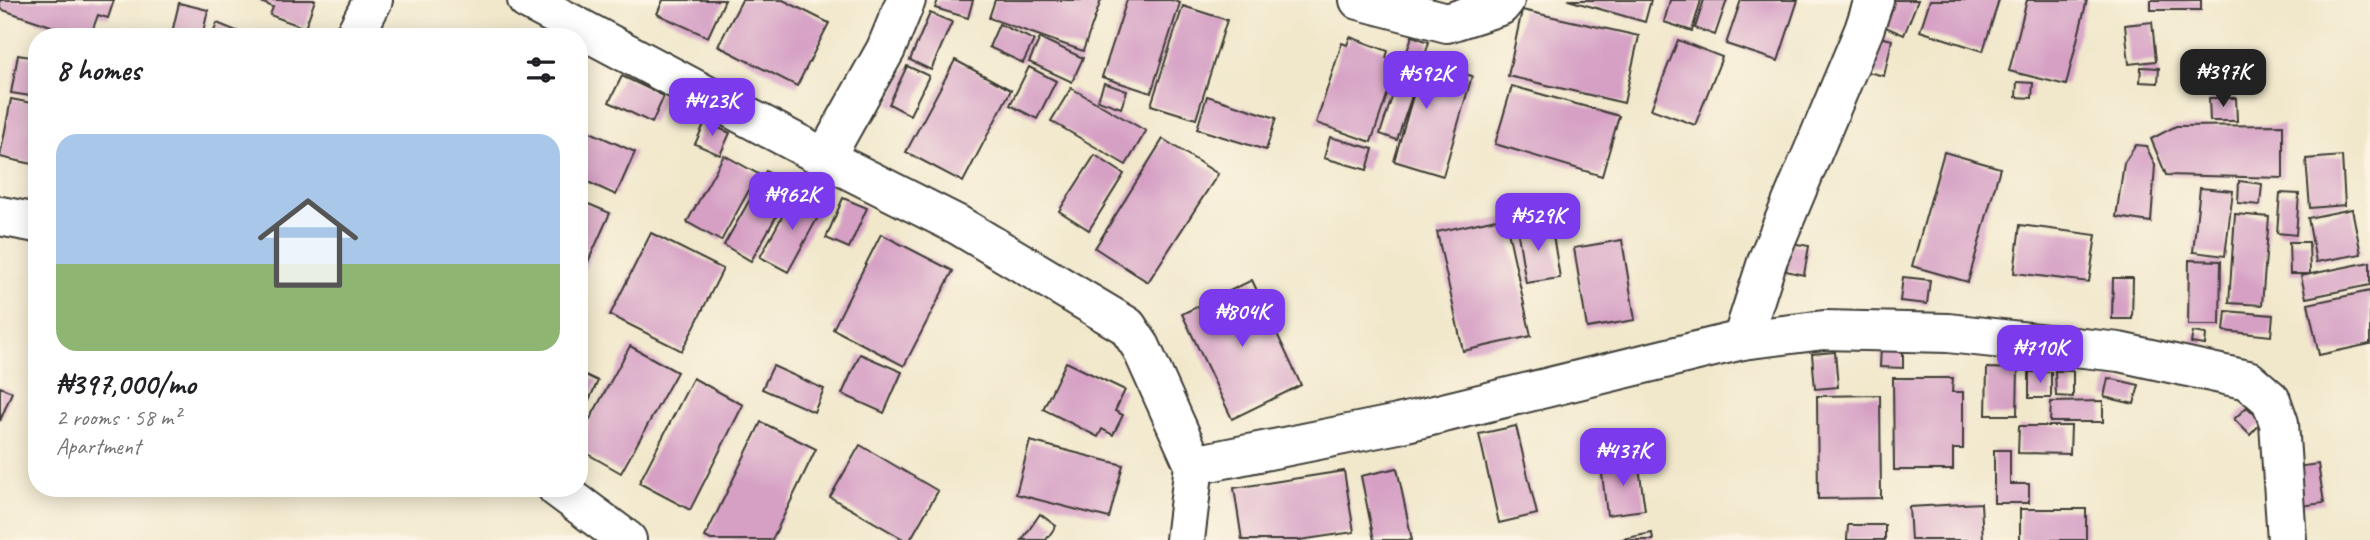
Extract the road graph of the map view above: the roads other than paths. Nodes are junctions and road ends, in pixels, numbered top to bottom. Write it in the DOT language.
graph roads {
  1 [pos="373,0"];
  2 [pos="527,0"];
  3 [pos="906,0"];
  4 [pos="1359,0"];
  5 [pos="1505,0"];
  6 [pos="1874,0"];
  7 [pos="359,28"];
  8 [pos="580,28"];
  9 [pos="588,32"];
  10 [pos="825,158"];
  11 [pos="0,216"];
  12 [pos="28,221"];
  13 [pos="1742,340"];
  14 [pos="1194,464"];
  15 [pos="568,497"];
  16 [pos="627,540"];
  17 [pos="1185,540"];
  18 [pos="2287,540"];
  1 -- 7 [label="street"];
  2 -- 8 [label="street"];
  3 -- 10 [label="street"];
  4 -- 5 [label="street"];
  6 -- 13 [label="street"];
  9 -- 10 [label="street"];
  10 -- 14 [label="street"];
  11 -- 12 [label="street"];
  13 -- 14 [label="street"];
  13 -- 18 [label="street"];
  14 -- 17 [label="street"];
  15 -- 16 [label="street"];
}
